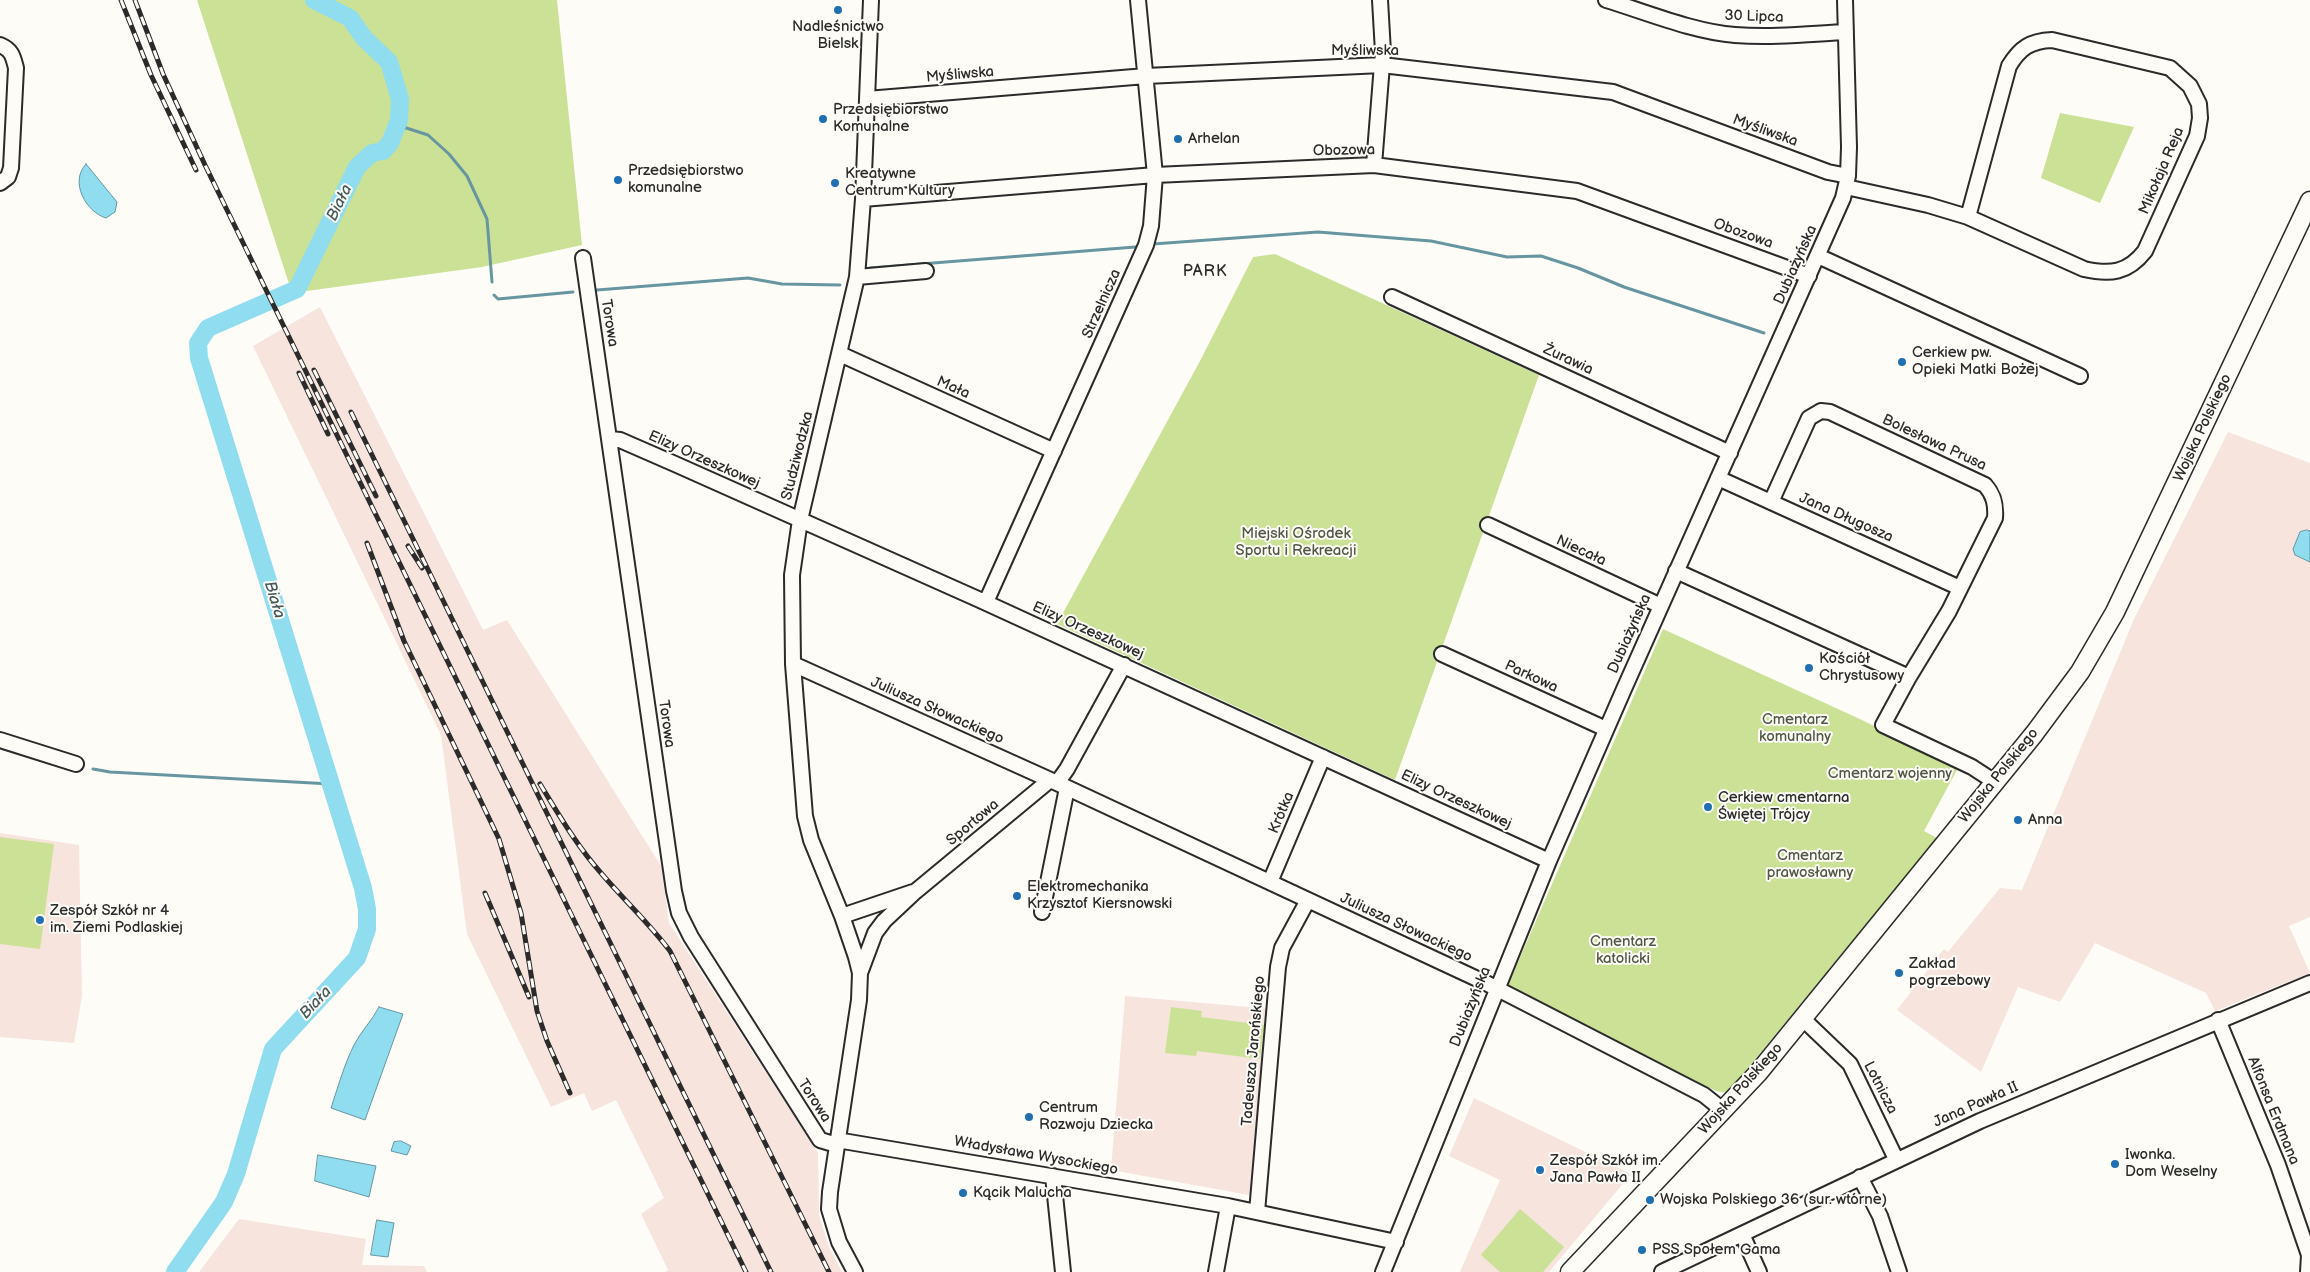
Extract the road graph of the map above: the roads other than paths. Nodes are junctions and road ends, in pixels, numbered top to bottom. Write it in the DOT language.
graph roads {
  1 [pos="870,0"];
  2 [pos="1138,0"];
  3 [pos="1380,0"];
  4 [pos="1606,0"];
  5 [pos="1845,0"];
  6 [pos="1846,32"];
  7 [pos="0,46"];
  8 [pos="1382,65"];
  9 [pos="1146,76"];
  10 [pos="867,98"];
  11 [pos="1374,165"];
  12 [pos="1154,175"];
  13 [pos="1847,182"];
  14 [pos="0,183"];
  15 [pos="863,199"];
  16 [pos="2310,201"];
  17 [pos="1968,217"];
  18 [pos="1818,256"];
  19 [pos="583,258"];
  20 [pos="926,271"];
  21 [pos="1809,276"];
  22 [pos="857,277"];
  23 [pos="1392,297"];
  24 [pos="840,354"];
  25 [pos="2080,376"];
  26 [pos="610,439"];
  27 [pos="1054,451"];
  28 [pos="1730,453"];
  29 [pos="1718,478"];
  30 [pos="1771,502"];
  31 [pos="800,520"];
  32 [pos="1488,525"];
  33 [pos="1676,571"];
  34 [pos="1960,588"];
  35 [pos="986,602"];
  36 [pos="1661,606"];
  37 [pos="1442,654"];
  38 [pos="793,664"];
  39 [pos="1124,664"];
  40 [pos="1909,677"];
  41 [pos="1606,730"];
  42 [pos="0,740"];
  43 [pos="1323,757"];
  44 [pos="76,764"];
  45 [pos="1995,782"];
  46 [pos="1058,783"];
  47 [pos="1549,861"];
  48 [pos="1270,882"];
  49 [pos="916,891"];
  50 [pos="1308,900"];
  51 [pos="1042,912"];
  52 [pos="842,916"];
  53 [pos="860,973"];
  54 [pos="2310,983"];
  55 [pos="1496,988"];
  56 [pos="1803,1019"];
  57 [pos="2218,1020"];
  58 [pos="1724,1111"];
  59 [pos="837,1142"];
  60 [pos="1896,1159"];
  61 [pos="1053,1176"];
  62 [pos="1860,1177"];
  63 [pos="1228,1206"];
  64 [pos="1257,1212"];
  65 [pos="1742,1234"];
  66 [pos="1396,1242"];
  67 [pos="855,1272"];
  68 [pos="1063,1272"];
  69 [pos="1216,1272"];
  70 [pos="1382,1272"];
  71 [pos="1571,1272"];
  72 [pos="1662,1272"];
  73 [pos="1759,1272"];
  74 [pos="1899,1272"];
  75 [pos="2308,1272"];
  1 -- 10 [label="street, Studziwodzka"];
  2 -- 9 [label="street, Strzelnicza"];
  3 -- 8 [label="street"];
  4 -- 6 [label="street, 30 Lipca"];
  5 -- 6 [label="street, Dubiażyńska"];
  6 -- 13 [label="street, Dubiażyńska"];
  7 -- 14 [label="street"];
  8 -- 9 [label="street, Myśliwska"];
  8 -- 11 [label="street"];
  8 -- 13 [label="street, Myśliwska"];
  9 -- 10 [label="street, Myśliwska"];
  9 -- 12 [label="street, Strzelnicza"];
  10 -- 15 [label="street, Studziwodzka"];
  11 -- 12 [label="street, Obozowa"];
  11 -- 21 [label="street, Obozowa"];
  12 -- 15 [label="street, Obozowa"];
  12 -- 27 [label="street, Strzelnicza"];
  13 -- 17 [label="street, Mikołaja Reja"];
  13 -- 18 [label="street, Dubiażyńska"];
  15 -- 22 [label="street, Studziwodzka"];
  16 -- 45 [label="main road, Wojska Polskiego"];
  17 -- 17 [label="street, Mikołaja Reja"];
  18 -- 21 [label="street, Dubiażyńska"];
  18 -- 25 [label="street"];
  19 -- 26 [label="street, Torowa"];
  20 -- 22 [label="street"];
  21 -- 28 [label="street, Dubiażyńska"];
  22 -- 24 [label="street, Studziwodzka"];
  23 -- 28 [label="street, Żurawia"];
  24 -- 27 [label="street, Mała"];
  24 -- 31 [label="street, Studziwodzka"];
  26 -- 31 [label="street, Elizy Orzeszkowej"];
  26 -- 59 [label="street, Torowa"];
  27 -- 35 [label="street, Strzelnicza"];
  28 -- 29 [label="street, Dubiażyńska"];
  29 -- 30 [label="street, Jana Długosza"];
  29 -- 33 [label="street, Dubiażyńska"];
  30 -- 34 [label="street, Jana Długosza"];
  30 -- 34 [label="street, Bolesława Prusa"];
  31 -- 35 [label="street, Elizy Orzeszkowej"];
  31 -- 38 [label="street, Studziwodzka"];
  32 -- 36 [label="street, Niecała"];
  33 -- 36 [label="street, Dubiażyńska"];
  33 -- 40 [label="street"];
  34 -- 40 [label="street, Bolesława Prusa"];
  35 -- 39 [label="street, Elizy Orzeszkowej"];
  36 -- 41 [label="street, Dubiażyńska"];
  37 -- 41 [label="street, Parkowa"];
  38 -- 46 [label="street, Juliusza Słowackiego"];
  38 -- 52 [label="street, Studziwodzka"];
  39 -- 43 [label="street, Elizy Orzeszkowej"];
  39 -- 46 [label="street, Sportowa"];
  40 -- 45 [label="street, Bolesława Prusa"];
  41 -- 47 [label="street, Dubiażyńska"];
  42 -- 44 [label="street"];
  43 -- 47 [label="street, Elizy Orzeszkowej"];
  43 -- 48 [label="street, Krótka"];
  45 -- 56 [label="main road, Wojska Polskiego"];
  46 -- 48 [label="street, Juliusza Słowackiego"];
  46 -- 49 [label="street, Sportowa"];
  46 -- 51 [label="street"];
  47 -- 55 [label="street, Dubiażyńska"];
  48 -- 50 [label="street, Juliusza Słowackiego"];
  49 -- 52 [label="street, Sportowa"];
  49 -- 53 [label="street, Sportowa"];
  50 -- 55 [label="street, Juliusza Słowackiego"];
  50 -- 64 [label="street, Tadeusza Jarońskiego"];
  52 -- 53 [label="street, Sportowa"];
  53 -- 59 [label="street, Sportowa"];
  54 -- 57 [label="street, Jana Pawła II"];
  55 -- 58 [label="street, Juliusza Słowackiego"];
  55 -- 66 [label="street, Dubiażyńska"];
  56 -- 58 [label="main road, Wojska Polskiego"];
  56 -- 60 [label="street, Lotnicza"];
  57 -- 60 [label="street, Jana Pawła II"];
  57 -- 75 [label="street, Alfonsa Erdmana"];
  58 -- 71 [label="main road, Wojska Polskiego"];
  59 -- 61 [label="street, Władysława Wysockiego"];
  59 -- 67 [label="street, Sportowa"];
  60 -- 62 [label="street, Jana Pawła II"];
  61 -- 63 [label="street, Władysława Wysockiego"];
  61 -- 68 [label="street"];
  62 -- 65 [label="street, Jana Pawła II"];
  62 -- 74 [label="street"];
  63 -- 64 [label="street, Władysława Wysockiego"];
  63 -- 69 [label="street"];
  64 -- 66 [label="street, Władysława Wysockiego"];
  65 -- 72 [label="street, Jana Pawła II"];
  65 -- 73 [label="street"];
  66 -- 70 [label="street, Dubiażyńska"];
}
